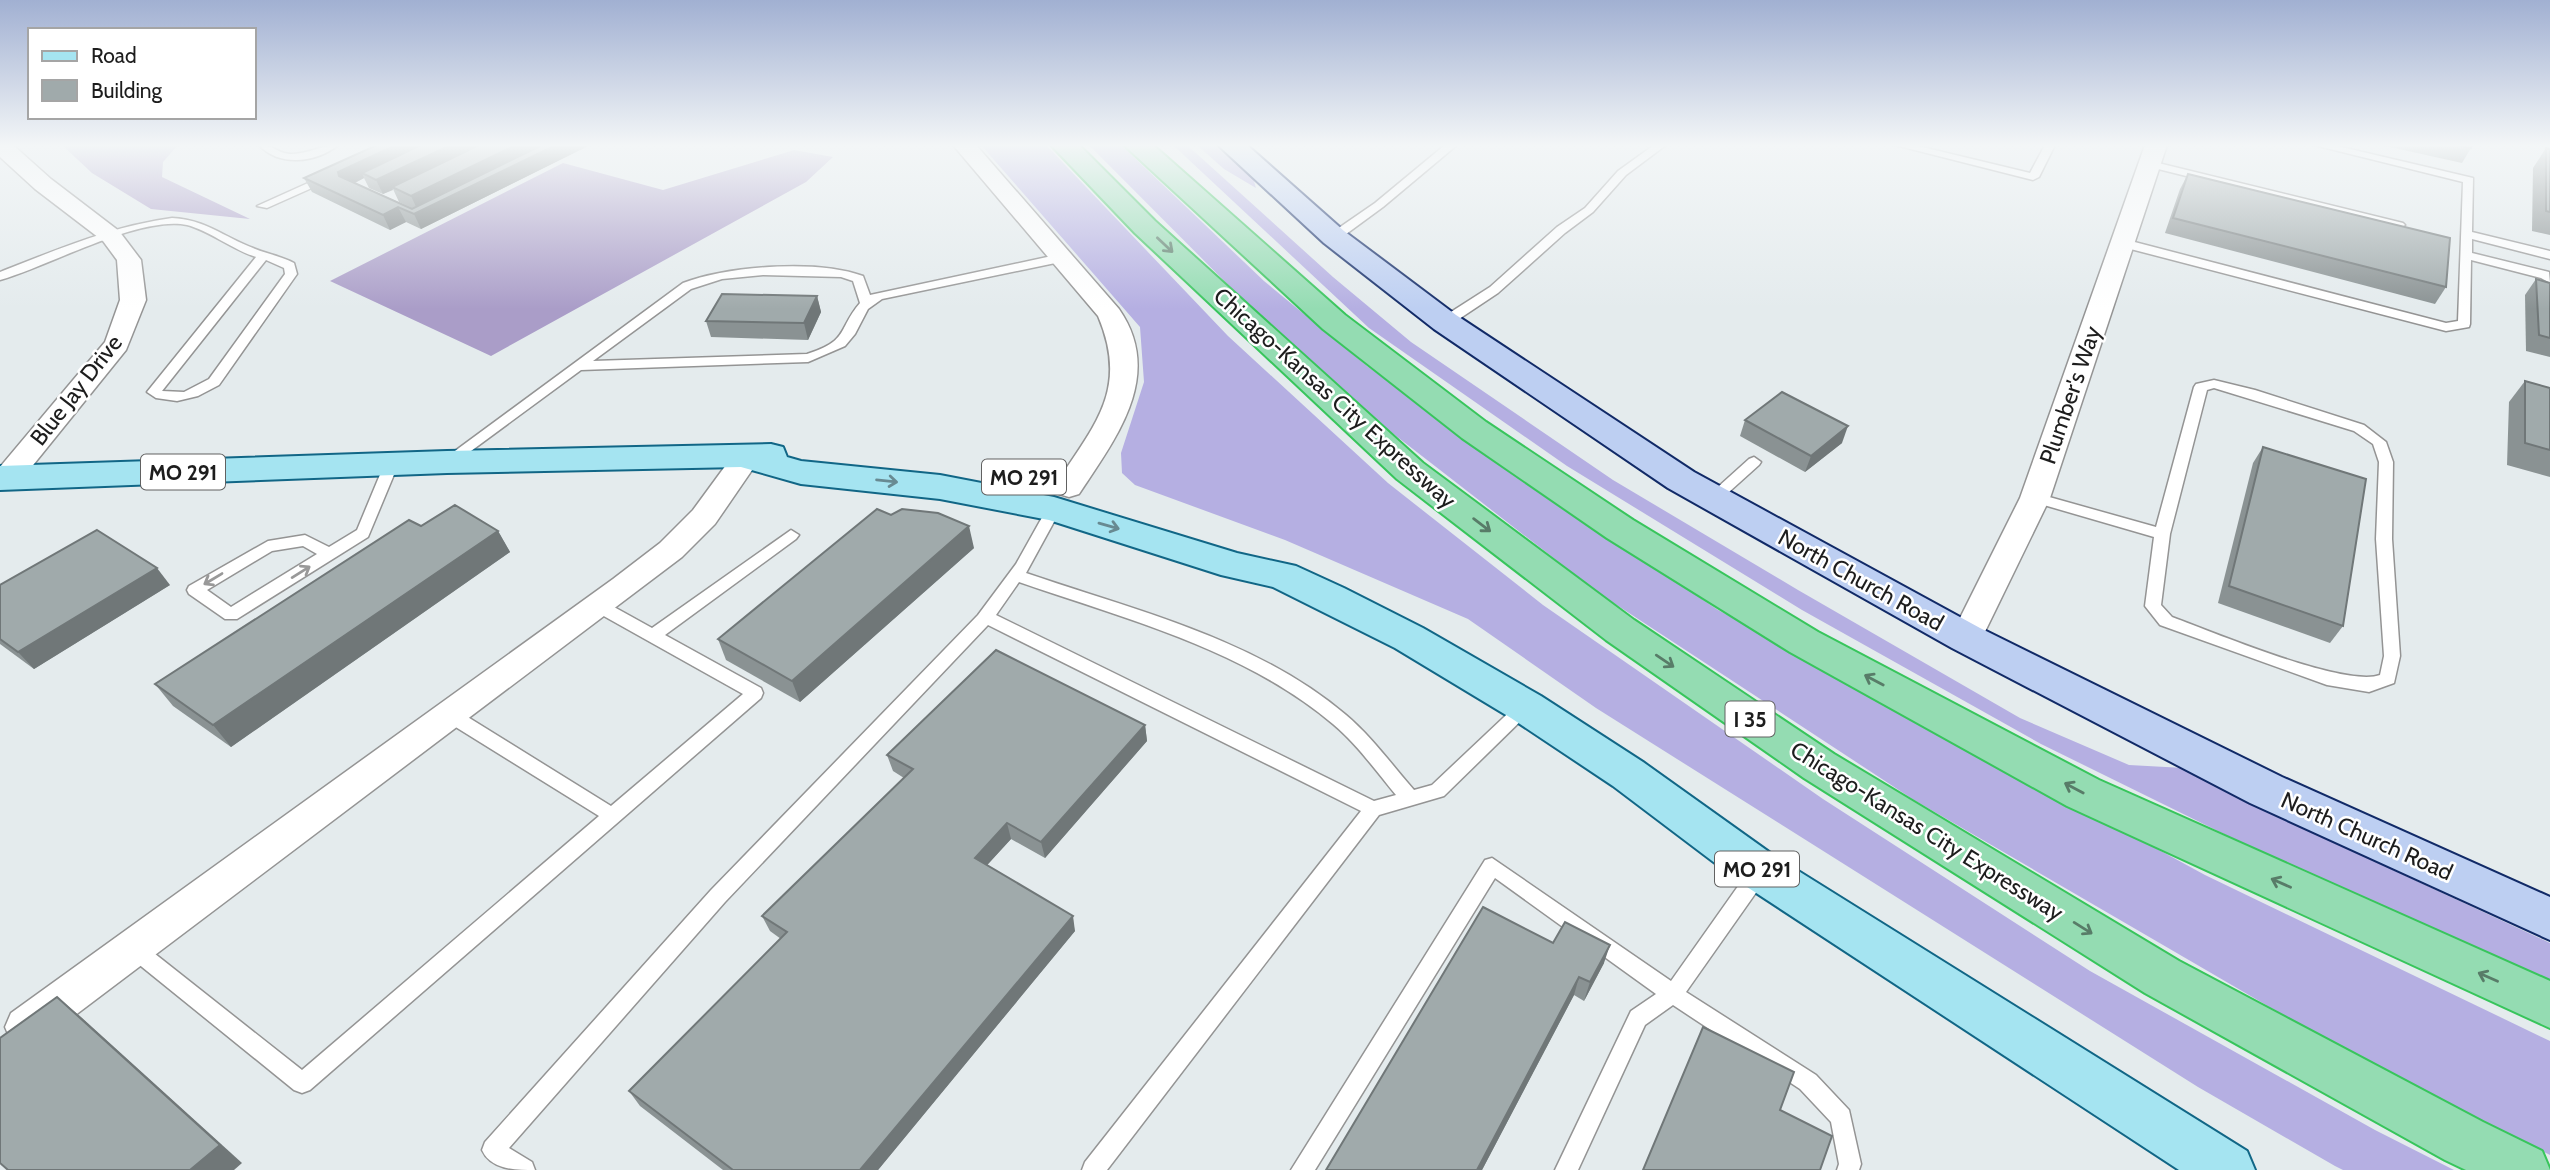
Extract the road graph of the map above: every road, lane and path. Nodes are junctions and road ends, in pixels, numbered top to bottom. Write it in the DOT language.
graph roads {
  1 [pos="63,200"];
  2 [pos="277,200"];
  3 [pos="1011,200"];
  4 [pos="1118,200"];
  5 [pos="1198,200"];
  6 [pos="1292,200"];
  7 [pos="1386,200"];
  8 [pos="1598,200"];
  9 [pos="2138,200"];
  10 [pos="2312,200"];
  11 [pos="2467,200"];
  12 [pos="263,206"];
  13 [pos="2414,229"];
  14 [pos="111,236"];
  15 [pos="1334,237"];
  16 [pos="2463,242"];
  17 [pos="2123,243"];
  18 [pos="264,255"];
  19 [pos="2550,255"];
  20 [pos="1061,258"];
  21 [pos="0,276"];
  22 [pos="2550,279"];
  23 [pos="866,302"];
  24 [pos="1445,322"];
  25 [pos="578,366"];
  26 [pos="747,457"];
  27 [pos="447,462"];
  28 [pos="1754,462"];
  29 [pos="391,464"];
  30 [pos="4,478"];
  31 [pos="1061,498"];
  32 [pos="1714,498"];
  33 [pos="2035,498"];
  34 [pos="2162,534"];
  35 [pos="791,535"];
  36 [pos="329,554"];
  37 [pos="1016,575"];
  38 [pos="599,606"];
  39 [pos="986,617"];
  40 [pos="653,636"];
  41 [pos="1966,638"];
  42 [pos="1527,707"];
  43 [pos="452,716"];
  44 [pos="1411,799"];
  45 [pos="1374,809"];
  46 [pos="613,816"];
  47 [pos="1760,871"];
  48 [pos="2550,919"];
  49 [pos="133,948"];
  50 [pos="1673,994"];
  51 [pos="2550,1005"];
  52 [pos="2,1045"];
  53 [pos="523,1170"];
  54 [pos="1093,1170"];
  55 [pos="1302,1170"];
  56 [pos="1566,1170"];
  57 [pos="1848,1170"];
  58 [pos="2228,1170"];
  59 [pos="2522,1170"];
  1 -- 14 [label="street, Blue Jay Drive"];
  2 -- 12 [label="lane"];
  3 -- 20 [label="street"];
  4 -- 59 [label="highway, Chicago-Kansas City Expressway / I 35, one-way"];
  51 -- 5 [label="highway, one-way"];
  6 -- 15 [label="main road, North Church Road"];
  7 -- 15 [label="lane"];
  8 -- 24 [label="lane"];
  9 -- 17 [label="street, Plumber's Way"];
  10 -- 13 [label="lane"];
  11 -- 16 [label="lane"];
  14 -- 18 [label="lane"];
  14 -- 21 [label="lane"];
  14 -- 30 [label="street, Blue Jay Drive"];
  15 -- 24 [label="main road, North Church Road"];
  16 -- 17 [label="lane"];
  16 -- 19 [label="lane"];
  16 -- 22 [label="lane"];
  17 -- 33 [label="street, Plumber's Way"];
  18 -- 18 [label="lane"];
  20 -- 23 [label="lane"];
  20 -- 31 [label="street"];
  23 -- 25 [label="lane"];
  23 -- 25 [label="lane"];
  24 -- 32 [label="main road, North Church Road"];
  25 -- 27 [label="lane"];
  26 -- 27 [label="main road, MO 291"];
  26 -- 31 [label="main road, MO 291"];
  26 -- 38 [label="street"];
  27 -- 29 [label="main road, MO 291"];
  28 -- 32 [label="lane"];
  29 -- 30 [label="main road, MO 291"];
  29 -- 36 [label="lane"];
  31 -- 37 [label="lane"];
  31 -- 42 [label="main road, MO 291"];
  32 -- 41 [label="main road, North Church Road"];
  33 -- 34 [label="lane"];
  33 -- 41 [label="street, Plumber's Way"];
  34 -- 34 [label="lane"];
  35 -- 40 [label="lane"];
  36 -- 36 [label="lane, one-way"];
  37 -- 39 [label="lane"];
  37 -- 44 [label="lane"];
  38 -- 40 [label="lane"];
  38 -- 43 [label="street"];
  39 -- 45 [label="lane"];
  39 -- 53 [label="lane"];
  40 -- 46 [label="lane"];
  41 -- 48 [label="main road, North Church Road"];
  42 -- 44 [label="lane"];
  42 -- 47 [label="main road, MO 291"];
  43 -- 46 [label="lane"];
  43 -- 49 [label="street"];
  44 -- 45 [label="lane"];
  45 -- 54 [label="lane"];
  46 -- 49 [label="lane"];
  47 -- 50 [label="lane"];
  47 -- 58 [label="main road, MO 291"];
  49 -- 52 [label="street"];
  50 -- 55 [label="lane"];
  50 -- 56 [label="lane"];
  50 -- 57 [label="lane"];
}
